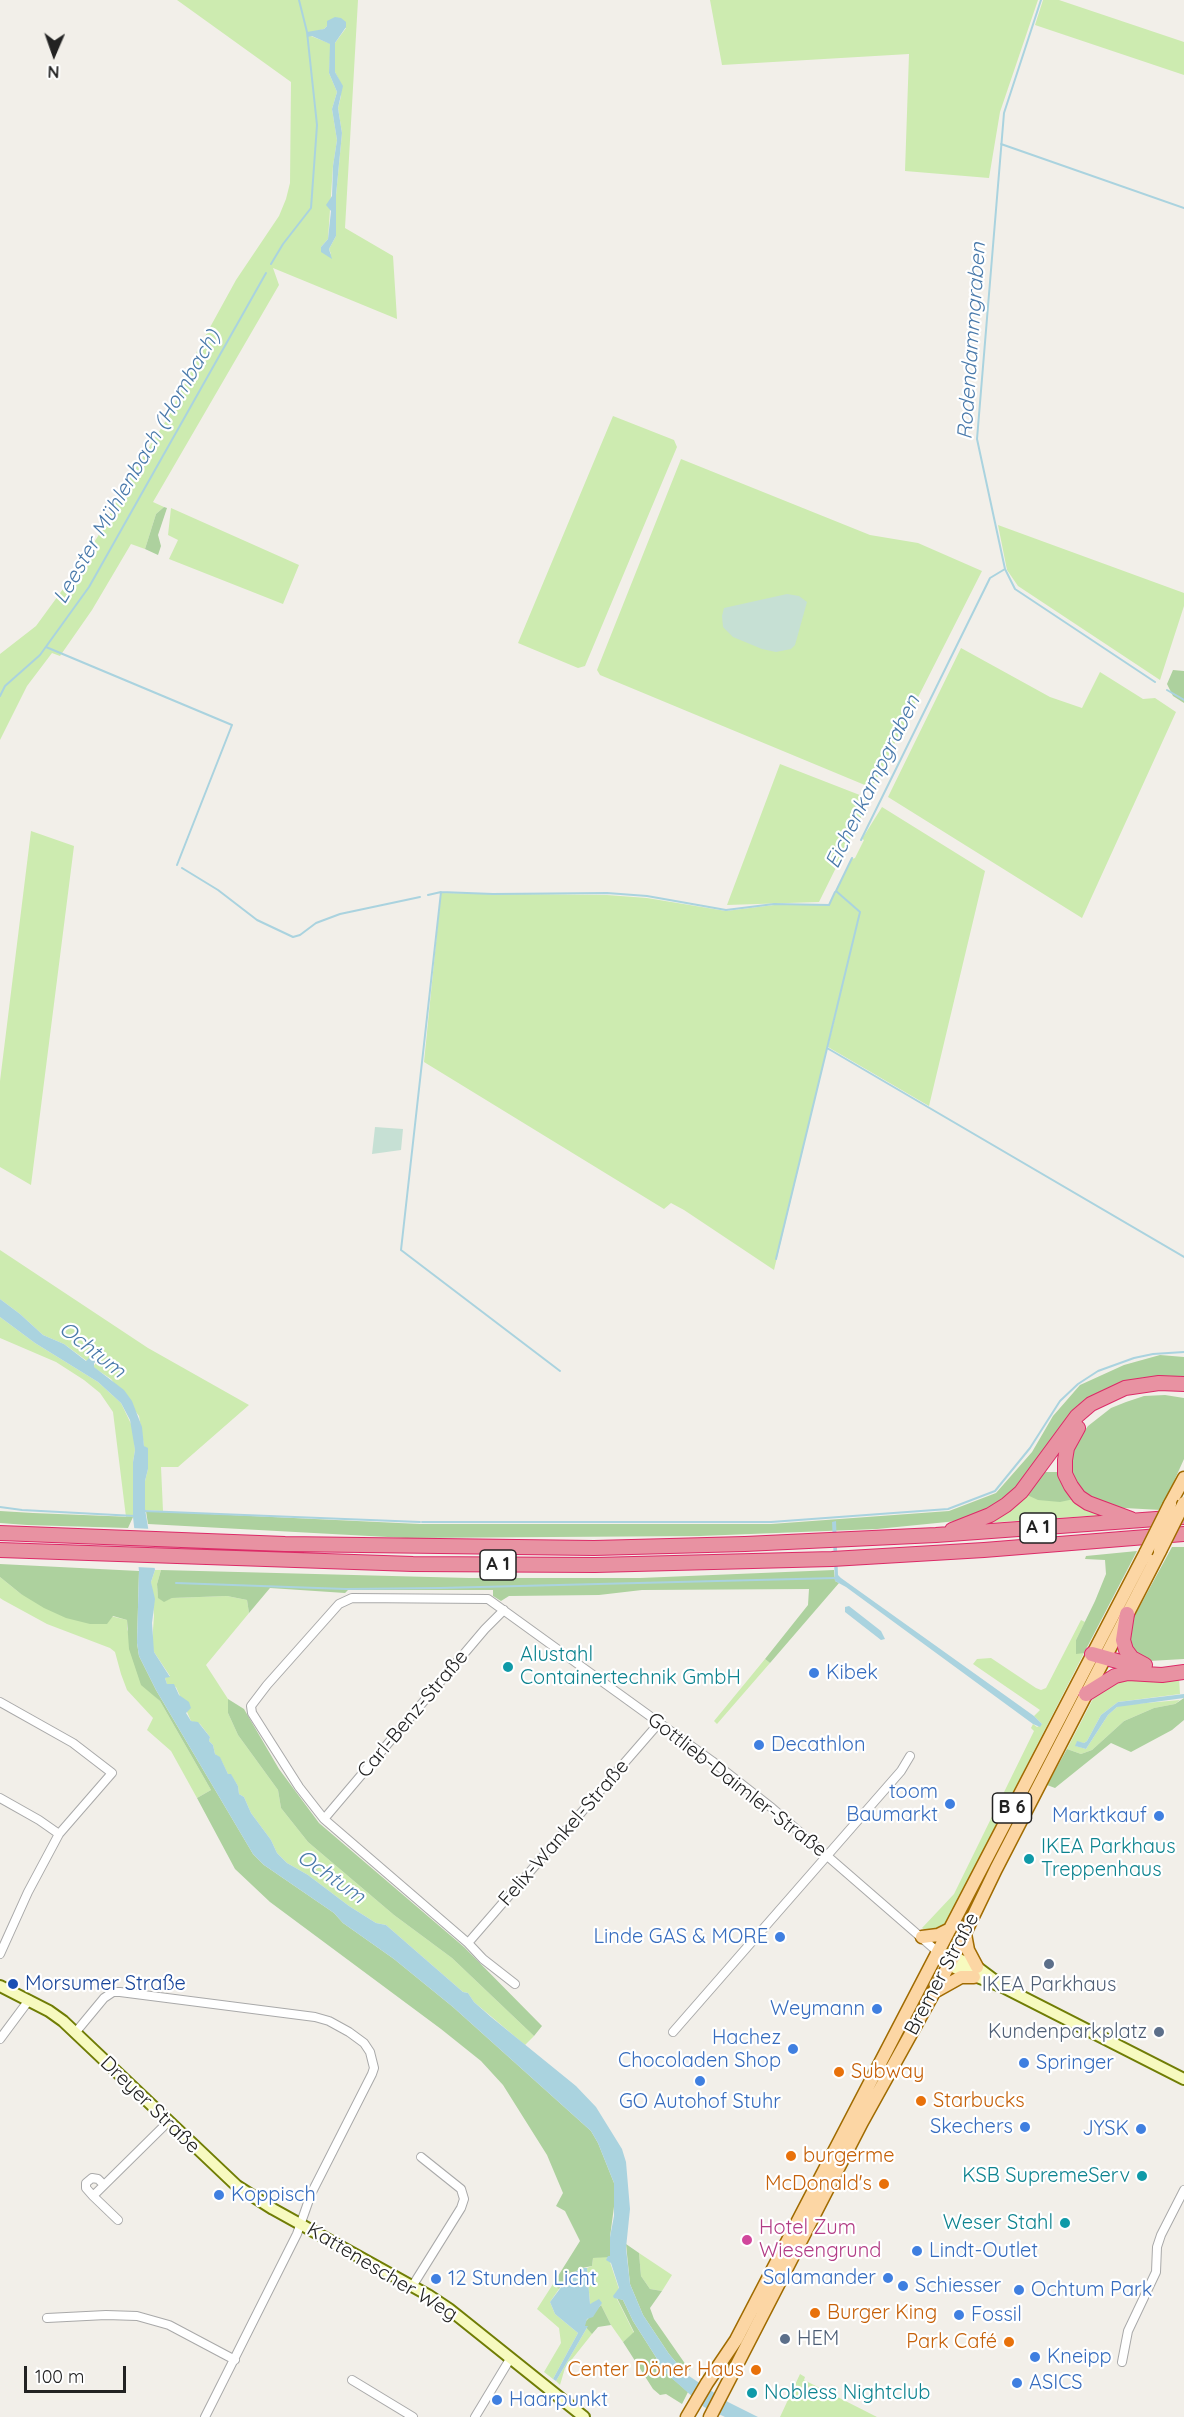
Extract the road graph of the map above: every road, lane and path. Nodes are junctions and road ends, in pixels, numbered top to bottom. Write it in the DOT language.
graph roads {
  1 [pos="1184,1384"];
  2 [pos="1184,1391"];
  3 [pos="1184,1478"];
  4 [pos="1184,1503"];
  5 [pos="1184,1517"];
  6 [pos="1139,1521"];
  7 [pos="0,1533"];
  8 [pos="936,1535"];
  9 [pos="1179,1536"];
  10 [pos="0,1550"];
  11 [pos="504,1610"];
  12 [pos="1126,1614"];
  13 [pos="1100,1658"];
  14 [pos="1184,1665"];
  15 [pos="1159,1667"];
  16 [pos="1184,1672"];
  17 [pos="1128,1673"];
  18 [pos="1086,1694"];
  19 [pos="0,1702"];
  20 [pos="659,1723"];
  21 [pos="910,1756"];
  22 [pos="0,1798"];
  23 [pos="324,1819"];
  24 [pos="59,1834"];
  25 [pos="827,1855"];
  26 [pos="950,1929"];
  27 [pos="965,1934"];
  28 [pos="922,1937"];
  29 [pos="468,1943"];
  30 [pos="939,1953"];
  31 [pos="0,1954"];
  32 [pos="952,1960"];
  33 [pos="976,1972"];
  34 [pos="515,1984"];
  35 [pos="0,1986"];
  36 [pos="934,1991"];
  37 [pos="29,2000"];
  38 [pos="673,2032"];
  39 [pos="75,2033"];
  40 [pos="0,2040"];
  41 [pos="1184,2079"];
  42 [pos="168,2122"];
  43 [pos="421,2157"];
  44 [pos="104,2185"];
  45 [pos="1184,2190"];
  46 [pos="93,2196"];
  47 [pos="118,2220"];
  48 [pos="301,2224"];
  49 [pos="413,2286"];
  50 [pos="47,2318"];
  51 [pos="510,2359"];
  52 [pos="235,2360"];
  53 [pos="1122,2362"];
  54 [pos="352,2380"];
  55 [pos="711,2415"];
  56 [pos="206,2417"];
  57 [pos="413,2417"];
  58 [pos="475,2417"];
  59 [pos="584,2417"];
  60 [pos="687,2417"];
  1 -- 8 [label="highway"];
  2 -- 6 [label="highway"];
  3 -- 13 [label="main road, Bremer Straße / B 6, bridge"];
  4 -- 12 [label="main road, Bremer Straße / B 6, bridge"];
  5 -- 6 [label="highway, A 1"];
  6 -- 8 [label="highway, A 1"];
  7 -- 8 [label="highway, A 1"];
  9 -- 10 [label="highway, A 1"];
  11 -- 20 [label="street, Gottlieb-Daimler-Straße"];
  11 -- 23 [label="street, Carl-Benz-Straße"];
  11 -- 23 [label="street, Gottlieb-Daimler-Straße"];
  12 -- 13 [label="main road, Bremer Straße / B 6"];
  12 -- 15 [label="highway"];
  13 -- 15 [label="highway"];
  13 -- 17 [label="highway"];
  13 -- 18 [label="main road, Bremer Straße / B 6"];
  13 -- 26 [label="main road, Bremer Straße / B 6"];
  14 -- 15 [label="highway"];
  16 -- 17 [label="highway"];
  17 -- 18 [label="highway"];
  18 -- 27 [label="main road, Bremer Straße / B 6"];
  19 -- 24 [label="street"];
  20 -- 25 [label="street, Gottlieb-Daimler-Straße"];
  20 -- 29 [label="street, Felix-Wankel-Straße"];
  21 -- 25 [label="street"];
  22 -- 24 [label="street"];
  23 -- 29 [label="street"];
  24 -- 31 [label="street"];
  25 -- 28 [label="street, Gottlieb-Daimler-Straße"];
  25 -- 38 [label="street"];
  26 -- 28 [label="main road"];
  26 -- 30 [label="main road, Bremer Straße / B 6"];
  27 -- 32 [label="main road, Bremer Straße / B 6"];
  27 -- 33 [label="main road"];
  28 -- 30 [label="street, Gottlieb-Daimler-Straße"];
  29 -- 34 [label="street"];
  30 -- 32 [label="street"];
  30 -- 60 [label="main road, Bremer Straße / B 6"];
  32 -- 33 [label="street"];
  32 -- 36 [label="main road, Bremer Straße / B 6"];
  33 -- 36 [label="main road"];
  33 -- 41 [label="street"];
  35 -- 37 [label="street, Dreyer Straße"];
  36 -- 55 [label="main road, Bremer Straße / B 6"];
  37 -- 39 [label="street, Dreyer Straße"];
  37 -- 40 [label="street"];
  39 -- 42 [label="street, Dreyer Straße"];
  39 -- 48 [label="street, Kattenescher Weg"];
  42 -- 44 [label="street"];
  42 -- 48 [label="street, Dreyer Straße"];
  43 -- 49 [label="street"];
  44 -- 46 [label="street"];
  44 -- 46 [label="street"];
  45 -- 53 [label="street"];
  46 -- 47 [label="street"];
  48 -- 49 [label="street, Kattenescher Weg"];
  48 -- 52 [label="street"];
  49 -- 51 [label="street, Kattenescher Weg"];
  50 -- 52 [label="street"];
  51 -- 58 [label="street"];
  51 -- 59 [label="street, Kattenescher Weg"];
  52 -- 56 [label="street"];
  54 -- 57 [label="street"];
}
